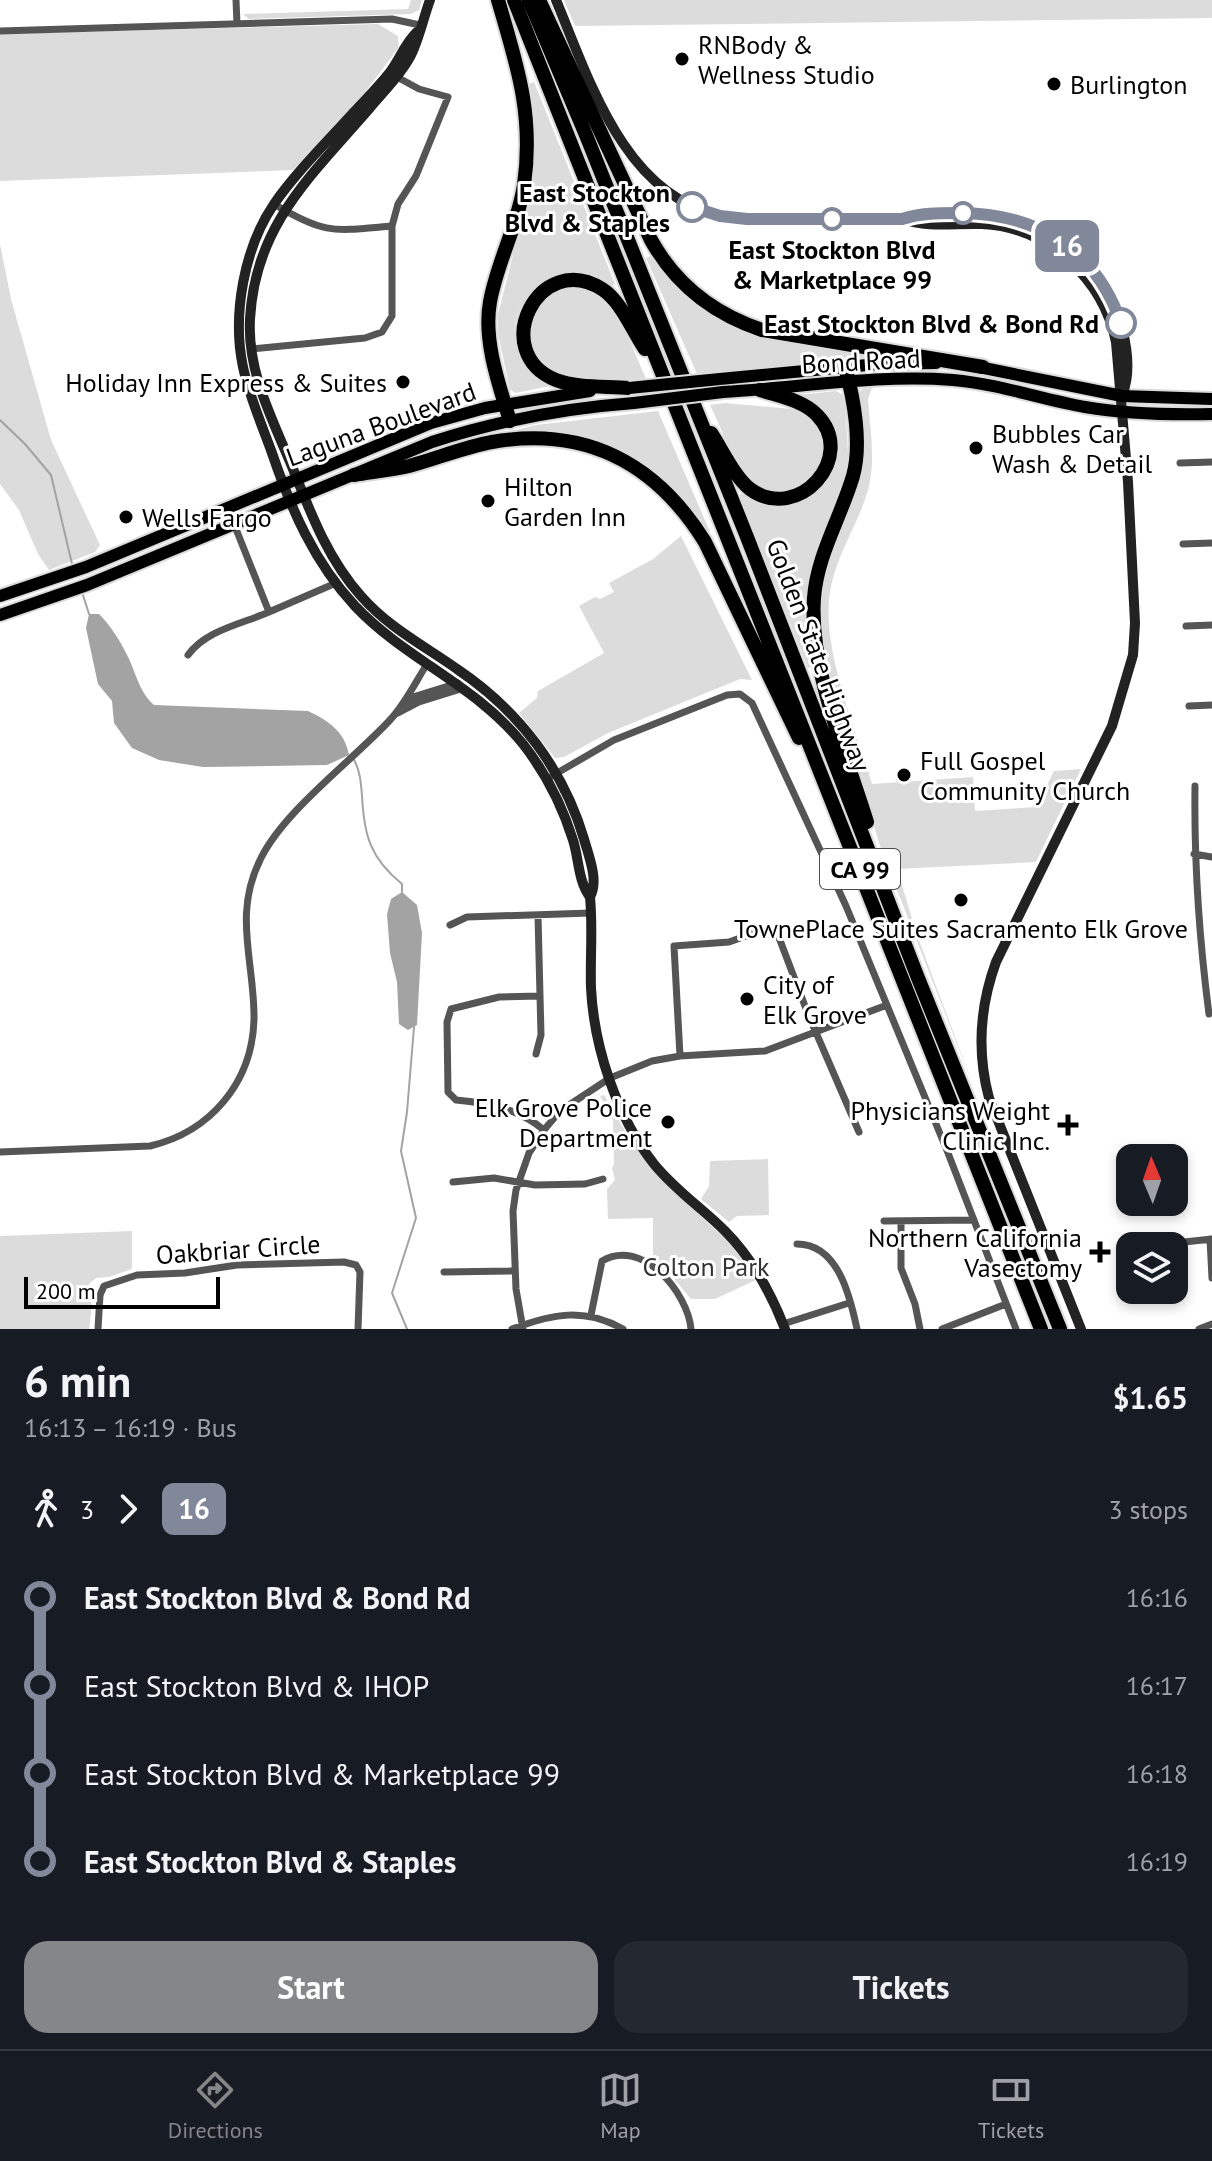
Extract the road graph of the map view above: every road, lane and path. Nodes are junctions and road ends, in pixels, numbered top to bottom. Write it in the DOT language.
graph roads {
  1 [pos="236,0"];
  2 [pos="430,0"];
  3 [pos="498,0"];
  4 [pos="514,0"];
  5 [pos="529,0"];
  6 [pos="539,0"];
  7 [pos="556,0"];
  8 [pos="237,24"];
  9 [pos="419,28"];
  10 [pos="0,31"];
  11 [pos="397,77"];
  12 [pos="279,207"];
  13 [pos="902,219"];
  14 [pos="392,226"];
  15 [pos="1052,247"];
  16 [pos="1098,275"];
  17 [pos="251,349"];
  18 [pos="983,367"];
  19 [pos="847,374"];
  20 [pos="662,375"];
  21 [pos="629,388"];
  22 [pos="760,390"];
  23 [pos="1122,396"];
  24 [pos="1212,399"];
  25 [pos="505,404"];
  26 [pos="693,407"];
  27 [pos="1123,411"];
  28 [pos="1212,414"];
  29 [pos="510,421"];
  30 [pos="1212,462"];
  31 [pos="1180,463"];
  32 [pos="354,475"];
  33 [pos="297,478"];
  34 [pos="282,484"];
  35 [pos="304,497"];
  36 [pos="291,503"];
  37 [pos="234,524"];
  38 [pos="1212,543"];
  39 [pos="1183,544"];
  40 [pos="336,583"];
  41 [pos="0,596"];
  42 [pos="358,601"];
  43 [pos="269,612"];
  44 [pos="0,615"];
  45 [pos="381,624"];
  46 [pos="1212,625"];
  47 [pos="1186,626"];
  48 [pos="188,655"];
  49 [pos="427,664"];
  50 [pos="461,685"];
  51 [pos="401,704"];
  52 [pos="1212,705"];
  53 [pos="1189,706"];
  54 [pos="396,714"];
  55 [pos="557,773"];
  56 [pos="547,780"];
  57 [pos="1195,786"];
  58 [pos="852,850"];
  59 [pos="1194,854"];
  60 [pos="1212,857"];
  61 [pos="881,885"];
  62 [pos="590,897"];
  63 [pos="591,913"];
  64 [pos="538,916"];
  65 [pos="450,925"];
  66 [pos="539,996"];
  67 [pos="887,1005"];
  68 [pos="1209,1014"];
  69 [pos="817,1032"];
  70 [pos="536,1054"];
  71 [pos="680,1056"];
  72 [pos="610,1078"];
  73 [pos="544,1130"];
  74 [pos="859,1132"];
  75 [pos="0,1152"];
  76 [pos="603,1179"];
  77 [pos="453,1182"];
  78 [pos="517,1183"];
  79 [pos="974,1220"];
  80 [pos="884,1221"];
  81 [pos="901,1222"];
  82 [pos="1211,1239"];
  83 [pos="1188,1242"];
  84 [pos="797,1244"];
  85 [pos="515,1271"];
  86 [pos="444,1272"];
  87 [pos="1212,1278"];
  88 [pos="849,1303"];
  89 [pos="1006,1304"];
  90 [pos="591,1315"];
  91 [pos="1212,1324"];
  92 [pos="522,1327"];
  93 [pos="784,1327"];
  94 [pos="98,1329"];
  95 [pos="358,1329"];
  96 [pos="512,1329"];
  97 [pos="623,1329"];
  98 [pos="691,1329"];
  99 [pos="857,1329"];
  100 [pos="920,1329"];
  101 [pos="942,1329"];
  102 [pos="1016,1329"];
  103 [pos="1041,1329"];
  104 [pos="1060,1329"];
  105 [pos="1081,1329"];
  106 [pos="1199,1329"];
  1 -- 8 [label="street"];
  2 -- 9 [label="street"];
  3 -- 25 [label="highway"];
  4 -- 20 [label="highway, Golden State Highway / CA 99"];
  5 -- 26 [label="highway, Golden State Highway / CA 99"];
  6 -- 18 [label="highway"];
  7 -- 13 [label="street"];
  8 -- 9 [label="street"];
  8 -- 10 [label="street"];
  9 -- 11 [label="street"];
  9 -- 12 [label="street"];
  11 -- 12 [label="street"];
  11 -- 14 [label="street"];
  12 -- 14 [label="street"];
  12 -- 17 [label="street"];
  12 -- 34 [label="street"];
  13 -- 15 [label="street"];
  13 -- 16 [label="street"];
  14 -- 17 [label="street"];
  15 -- 16 [label="street"];
  15 -- 23 [label="street"];
  16 -- 23 [label="street"];
  17 -- 33 [label="street"];
  18 -- 19 [label="main road, Bond Road"];
  18 -- 23 [label="main road, Bond Road"];
  19 -- 21 [label="main road, Laguna Boulevard, bridge"];
  19 -- 22 [label="main road, Bond Road"];
  19 -- 27 [label="main road, Bond Road"];
  19 -- 61 [label="highway"];
  20 -- 21 [label="highway"];
  20 -- 58 [label="highway, Golden State Highway / CA 99"];
  21 -- 25 [label="main road, Laguna Boulevard"];
  22 -- 26 [label="highway"];
  22 -- 29 [label="main road, Bond Road, bridge"];
  23 -- 24 [label="main road, Bond Road"];
  23 -- 27 [label="street"];
  25 -- 29 [label="highway"];
  25 -- 33 [label="main road, Laguna Boulevard"];
  26 -- 61 [label="highway, Golden State Highway / CA 99"];
  27 -- 28 [label="main road, Bond Road"];
  27 -- 105 [label="street"];
  29 -- 32 [label="main road, Laguna Boulevard"];
  30 -- 31 [label="street"];
  32 -- 35 [label="main road, Laguna Boulevard"];
  32 -- 58 [label="highway"];
  33 -- 34 [label="main road, Laguna Boulevard"];
  33 -- 35 [label="street"];
  34 -- 36 [label="street"];
  34 -- 41 [label="main road, Laguna Boulevard"];
  35 -- 36 [label="main road, Laguna Boulevard"];
  35 -- 42 [label="street"];
  36 -- 37 [label="main road, Laguna Boulevard"];
  36 -- 40 [label="street"];
  37 -- 43 [label="street"];
  37 -- 44 [label="main road, Laguna Boulevard"];
  38 -- 39 [label="street"];
  40 -- 42 [label="street"];
  40 -- 43 [label="street"];
  42 -- 45 [label="street"];
  43 -- 48 [label="street"];
  45 -- 49 [label="street"];
  45 -- 55 [label="street"];
  46 -- 47 [label="street"];
  49 -- 50 [label="street"];
  49 -- 51 [label="street"];
  50 -- 51 [label="street"];
  50 -- 54 [label="street"];
  50 -- 56 [label="street"];
  51 -- 54 [label="street"];
  52 -- 53 [label="street"];
  54 -- 75 [label="street"];
  55 -- 56 [label="street"];
  55 -- 62 [label="street"];
  55 -- 67 [label="street"];
  56 -- 62 [label="street"];
  57 -- 59 [label="street"];
  58 -- 103 [label="highway, Golden State Highway / CA 99"];
  59 -- 60 [label="street"];
  59 -- 68 [label="street"];
  61 -- 104 [label="highway, Golden State Highway / CA 99"];
  62 -- 63 [label="street"];
  63 -- 64 [label="street"];
  63 -- 72 [label="street"];
  64 -- 65 [label="street"];
  64 -- 66 [label="street"];
  66 -- 70 [label="street"];
  66 -- 73 [label="street"];
  67 -- 69 [label="street"];
  67 -- 79 [label="street"];
  69 -- 71 [label="street"];
  69 -- 71 [label="street"];
  69 -- 74 [label="street"];
  71 -- 72 [label="street"];
  72 -- 73 [label="street"];
  72 -- 93 [label="street"];
  73 -- 78 [label="street"];
  76 -- 78 [label="street"];
  77 -- 78 [label="street"];
  78 -- 85 [label="street"];
  79 -- 81 [label="street"];
  79 -- 89 [label="street"];
  80 -- 81 [label="street"];
  81 -- 100 [label="street"];
  82 -- 83 [label="street"];
  82 -- 87 [label="street"];
  84 -- 88 [label="street"];
  85 -- 86 [label="street"];
  85 -- 92 [label="street"];
  88 -- 93 [label="street"];
  88 -- 99 [label="street"];
  89 -- 101 [label="street"];
  89 -- 102 [label="street"];
  90 -- 92 [label="street"];
  90 -- 97 [label="street"];
  90 -- 98 [label="street"];
  91 -- 106 [label="street"];
  92 -- 96 [label="street"];
  94 -- 95 [label="street, Oakbriar Circle"];
}
